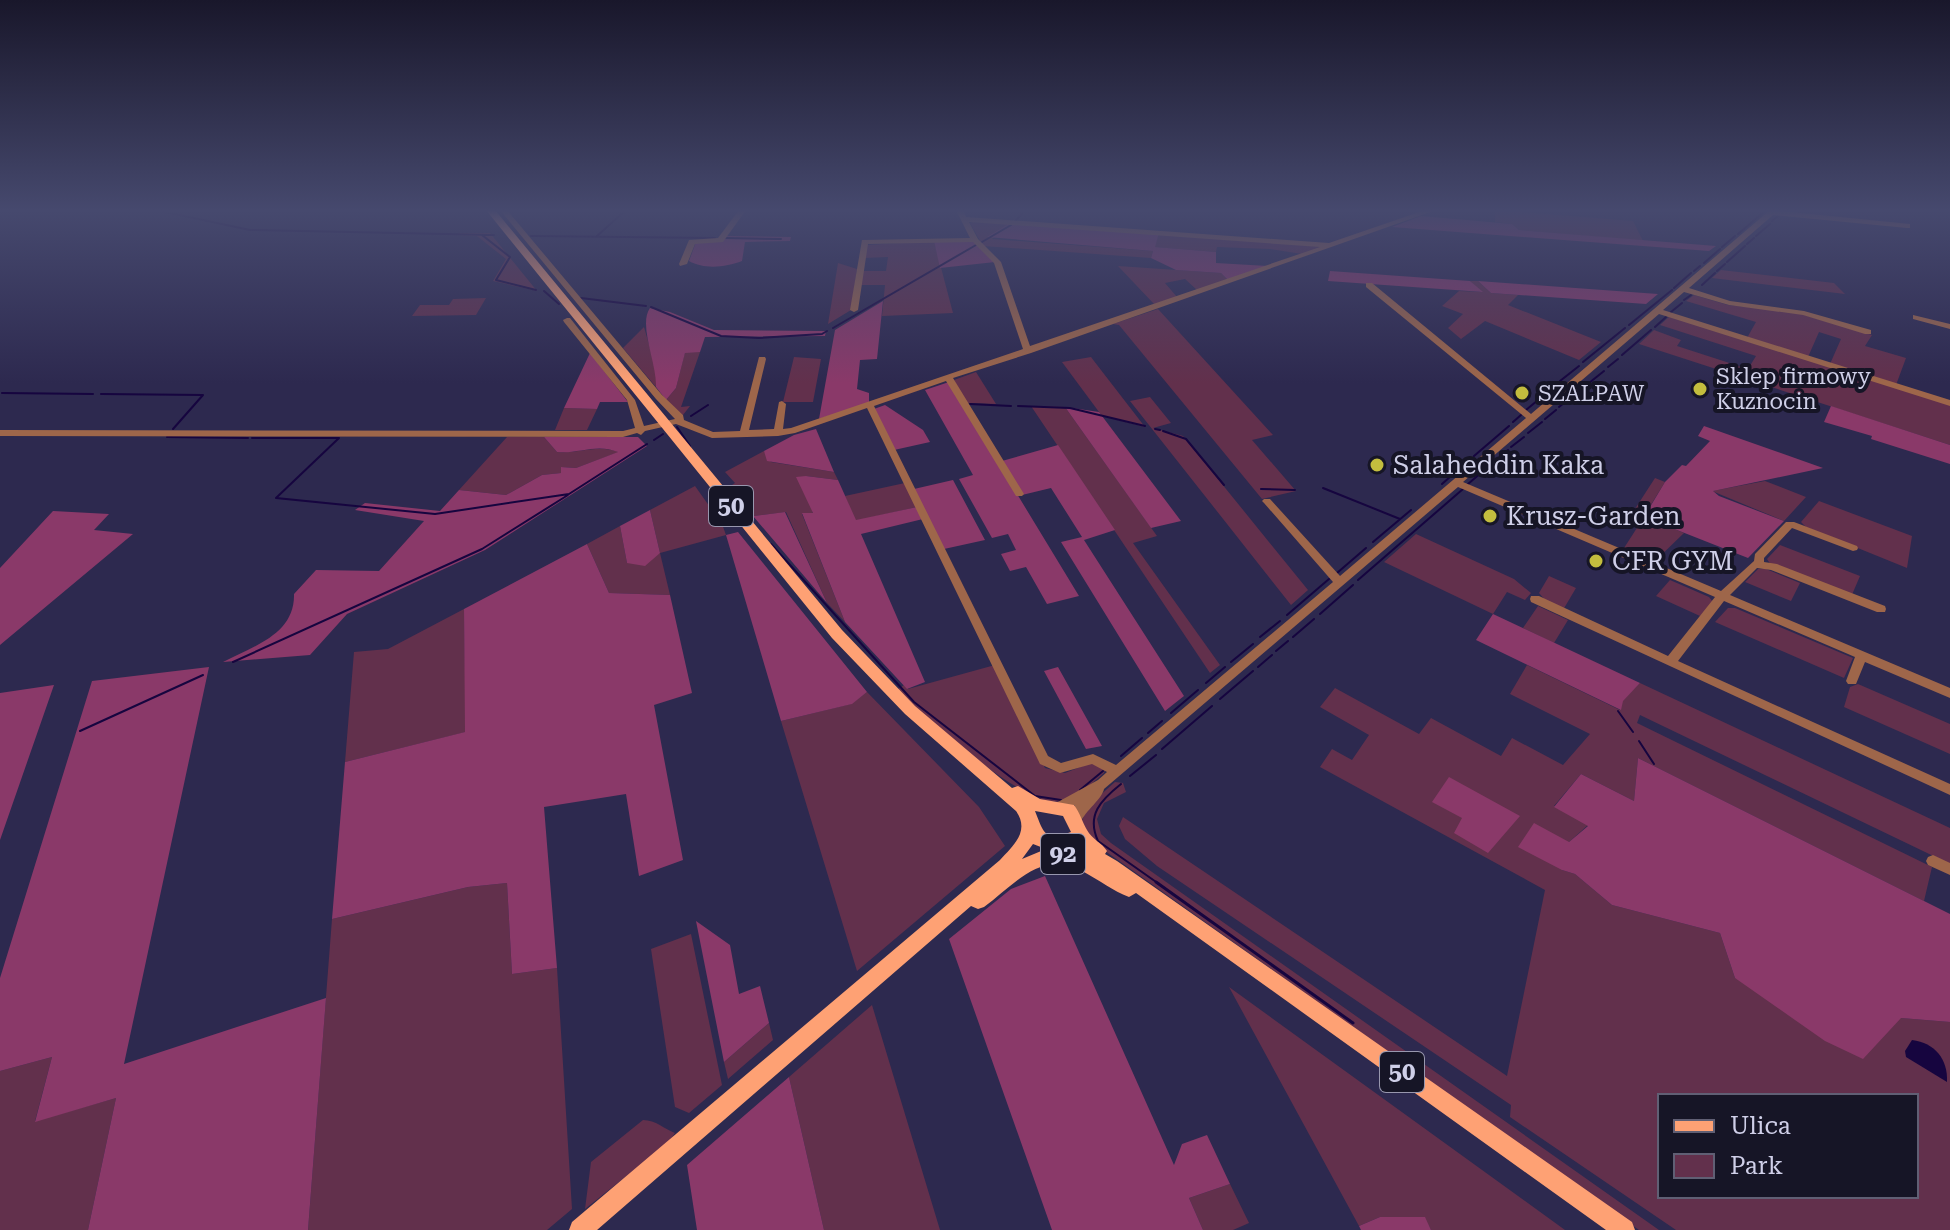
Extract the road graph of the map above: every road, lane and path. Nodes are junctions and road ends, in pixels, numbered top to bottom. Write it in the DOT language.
graph roads {
  1 [pos="540,267"];
  2 [pos="551,267"];
  3 [pos="861,267"];
  4 [pos="999,267"];
  5 [pos="1269,267"];
  6 [pos="1709,267"];
  7 [pos="1369,285"];
  8 [pos="1684,289"];
  9 [pos="854,310"];
  10 [pos="1658,311"];
  11 [pos="1916,317"];
  12 [pos="567,320"];
  13 [pos="1950,327"];
  14 [pos="1868,332"];
  15 [pos="1028,351"];
  16 [pos="762,359"];
  17 [pos="949,378"];
  18 [pos="1950,403"];
  19 [pos="782,404"];
  20 [pos="870,406"];
  21 [pos="1531,418"];
  22 [pos="672,421"];
  23 [pos="640,430"];
  24 [pos="0,433"];
  25 [pos="778,433"];
  26 [pos="744,434"];
  27 [pos="1457,483"];
  28 [pos="1019,494"];
  29 [pos="1267,501"];
  30 [pos="1853,548"];
  31 [pos="1759,564"];
  32 [pos="1339,582"];
  33 [pos="1722,596"];
  34 [pos="1535,599"];
  35 [pos="1881,609"];
  36 [pos="1862,655"];
  37 [pos="1670,662"];
  38 [pos="1852,681"];
  39 [pos="1950,693"];
  40 [pos="1116,771"];
  41 [pos="983,772"];
  42 [pos="1102,784"];
  43 [pos="1950,790"];
  44 [pos="1054,807"];
  45 [pos="1072,830"];
  46 [pos="1037,831"];
  47 [pos="1933,861"];
  48 [pos="1950,869"];
  49 [pos="949,915"];
  50 [pos="1180,915"];
  51 [pos="580,1230"];
  52 [pos="1624,1230"];
  1 -- 22 [label="main road, 50"];
  2 -- 22 [label="street"];
  3 -- 9 [label="street"];
  4 -- 15 [label="street"];
  5 -- 15 [label="street"];
  6 -- 8 [label="street"];
  7 -- 21 [label="street"];
  8 -- 10 [label="street"];
  8 -- 14 [label="street"];
  10 -- 18 [label="street"];
  10 -- 21 [label="street"];
  11 -- 13 [label="street"];
  12 -- 23 [label="street"];
  15 -- 17 [label="street"];
  16 -- 26 [label="street"];
  17 -- 20 [label="street"];
  17 -- 28 [label="street"];
  19 -- 25 [label="street"];
  20 -- 25 [label="street"];
  20 -- 40 [label="street"];
  21 -- 27 [label="street"];
  22 -- 23 [label="street"];
  22 -- 26 [label="street"];
  22 -- 41 [label="main road, 50"];
  23 -- 24 [label="street"];
  25 -- 26 [label="street"];
  27 -- 32 [label="street"];
  27 -- 33 [label="street"];
  29 -- 32 [label="street"];
  30 -- 31 [label="street"];
  31 -- 33 [label="street"];
  31 -- 35 [label="street"];
  32 -- 40 [label="street"];
  33 -- 36 [label="street"];
  33 -- 37 [label="street"];
  34 -- 37 [label="street"];
  36 -- 38 [label="street"];
  36 -- 39 [label="street"];
  37 -- 43 [label="street"];
  40 -- 42 [label="street"];
  41 -- 44 [label="main road, 50"];
  41 -- 46 [label="main road, 50"];
  42 -- 44 [label="street"];
  42 -- 45 [label="street"];
  44 -- 45 [label="main road, 50"];
  44 -- 46 [label="main road"];
  45 -- 46 [label="main road"];
  45 -- 50 [label="main road, 50"];
  46 -- 49 [label="main road, 92"];
  47 -- 48 [label="street"];
  49 -- 50 [label="main road, 92"];
  49 -- 51 [label="main road, 92"];
  50 -- 52 [label="main road, 50"];
}
